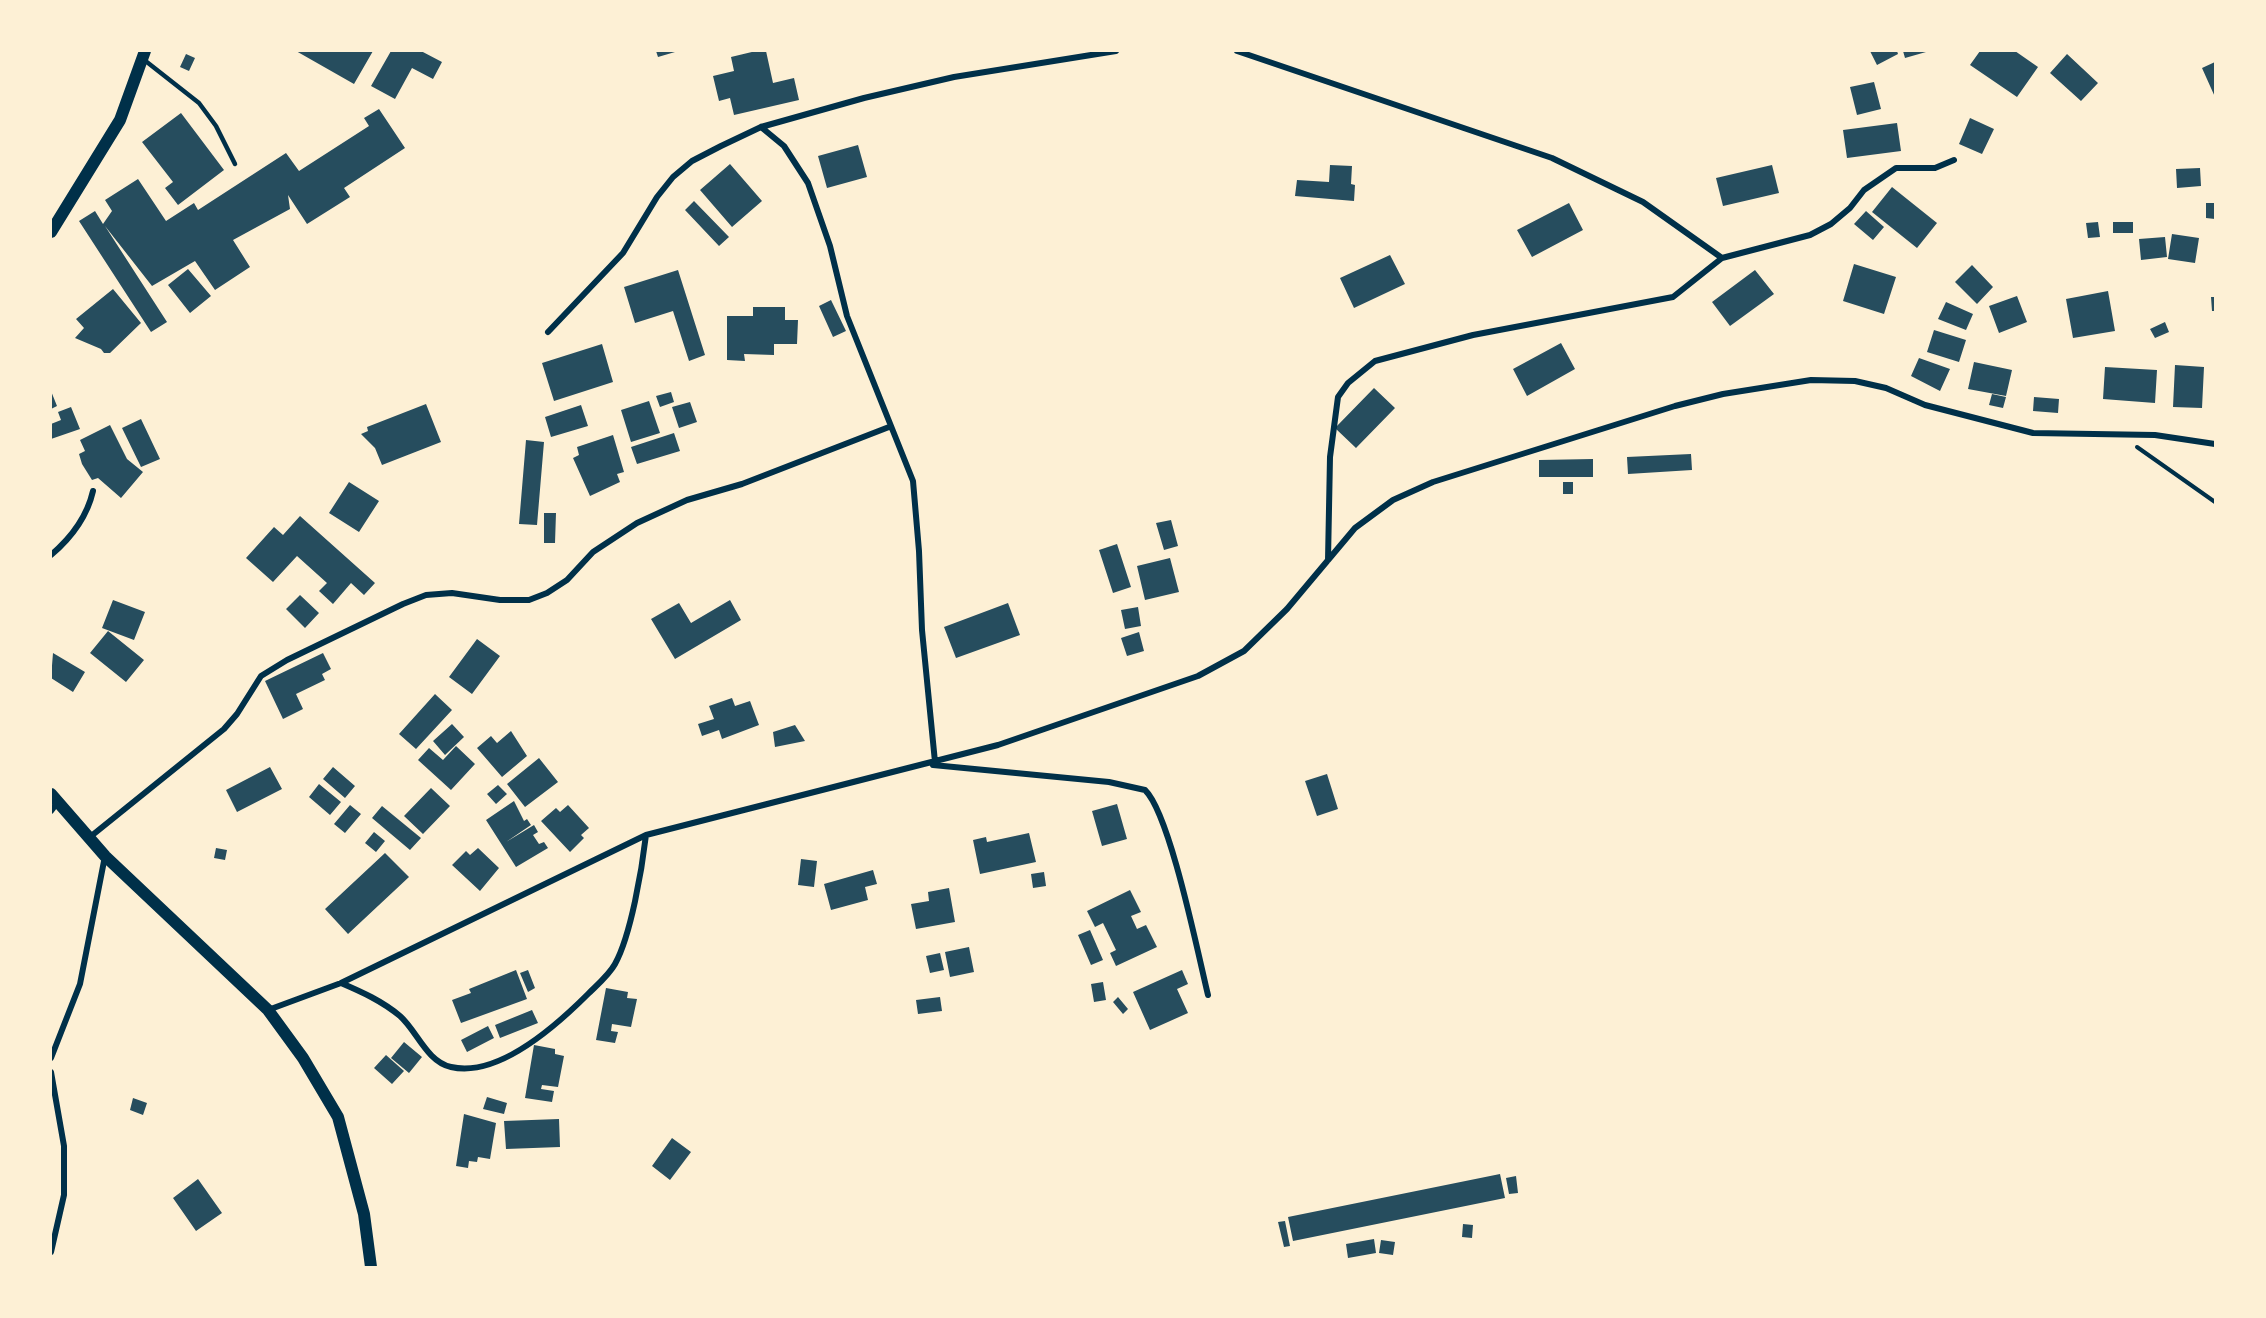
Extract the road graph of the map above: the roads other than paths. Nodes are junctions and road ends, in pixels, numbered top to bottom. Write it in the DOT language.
graph roads {
  1 [pos="1116,51"];
  2 [pos="1237,51"];
  3 [pos="144,55"];
  4 [pos="761,127"];
  5 [pos="1954,160"];
  6 [pos="235,164"];
  7 [pos="51,232"];
  8 [pos="1722,258"];
  9 [pos="549,332"];
  10 [pos="889,427"];
  11 [pos="2215,444"];
  12 [pos="93,491"];
  13 [pos="51,555"];
  14 [pos="1328,561"];
  15 [pos="935,762"];
  16 [pos="926,764"];
  17 [pos="53,803"];
  18 [pos="646,835"];
  19 [pos="90,837"];
  20 [pos="105,856"];
  21 [pos="341,982"];
  22 [pos="1208,995"];
  23 [pos="268,1010"];
  24 [pos="51,1058"];
  25 [pos="51,1072"];
  26 [pos="51,1252"];
  27 [pos="371,1267"];
  1 -- 4 [label="street"];
  2 -- 8 [label="street"];
  3 -- 6 [label="lane"];
  3 -- 7 [label="main road"];
  4 -- 9 [label="street"];
  4 -- 10 [label="street"];
  5 -- 8 [label="street"];
  8 -- 14 [label="street"];
  10 -- 15 [label="street"];
  10 -- 19 [label="street"];
  11 -- 14 [label="street"];
  12 -- 13 [label="street"];
  14 -- 15 [label="street"];
  15 -- 16 [label="street"];
  16 -- 18 [label="street"];
  16 -- 22 [label="street"];
  17 -- 19 [label="main road"];
  18 -- 21 [label="street"];
  18 -- 21 [label="street"];
  19 -- 20 [label="main road"];
  20 -- 23 [label="main road"];
  20 -- 24 [label="street"];
  21 -- 23 [label="street"];
  23 -- 27 [label="main road"];
  25 -- 26 [label="street"];
}
